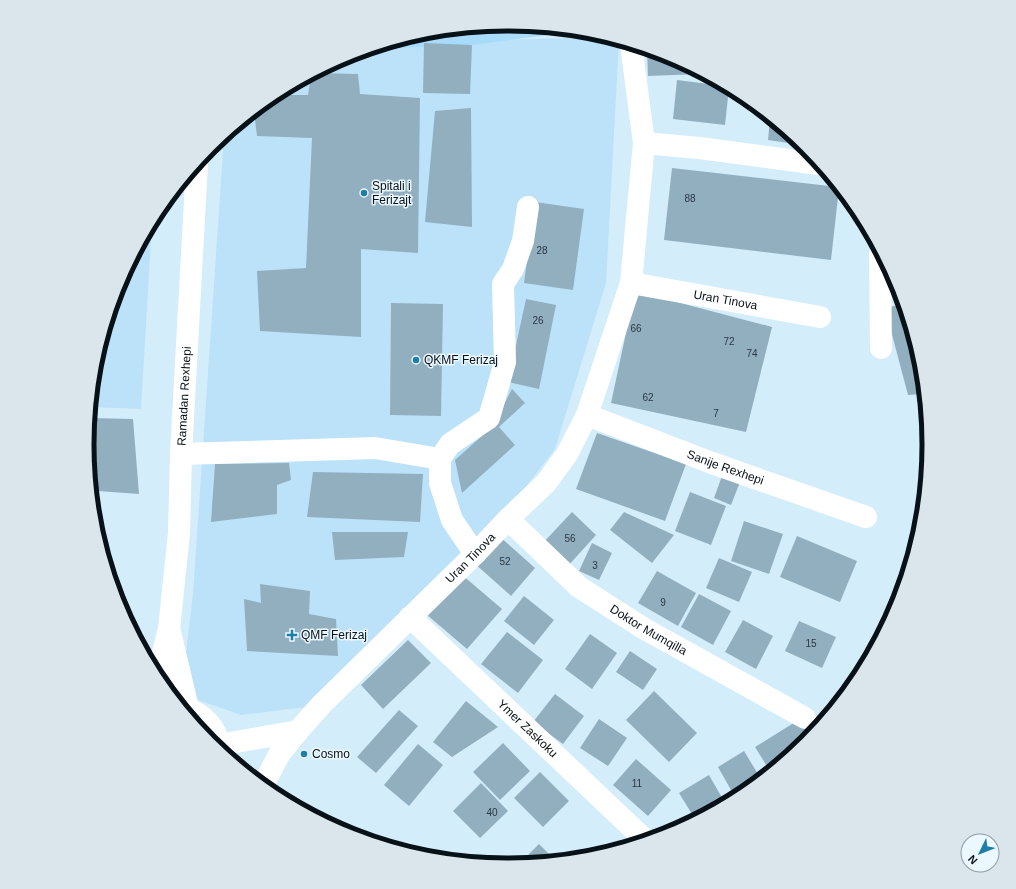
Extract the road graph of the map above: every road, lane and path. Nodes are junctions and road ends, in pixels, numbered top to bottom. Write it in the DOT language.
graph roads {
  1 [pos="632,50"];
  2 [pos="644,143"];
  3 [pos="810,163"];
  4 [pos="197,173"];
  5 [pos="528,207"];
  6 [pos="880,264"];
  7 [pos="631,283"];
  8 [pos="820,317"];
  9 [pos="881,348"];
  10 [pos="587,415"];
  11 [pos="181,454"];
  12 [pos="440,459"];
  13 [pos="866,517"];
  14 [pos="508,519"];
  15 [pos="475,554"];
  16 [pos="410,617"];
  17 [pos="169,629"];
  18 [pos="159,666"];
  19 [pos="183,700"];
  20 [pos="192,711"];
  21 [pos="805,718"];
  22 [pos="298,731"];
  23 [pos="217,738"];
  24 [pos="225,746"];
  25 [pos="266,780"];
  26 [pos="641,836"];
  1 -- 2 [label="street, Uran Tinova"];
  2 -- 3 [label="street"];
  2 -- 7 [label="street, Uran Tinova"];
  4 -- 11 [label="street, Ramadan Rexhepi"];
  5 -- 12 [label="street"];
  6 -- 9 [label="street"];
  7 -- 8 [label="street, Uran Tinova"];
  7 -- 10 [label="street, Uran Tinova"];
  10 -- 13 [label="street, Sanije Rexhepi"];
  10 -- 14 [label="street, Uran Tinova"];
  11 -- 12 [label="street"];
  11 -- 17 [label="street, Ramadan Rexhepi"];
  12 -- 15 [label="street"];
  14 -- 15 [label="street, Uran Tinova"];
  14 -- 21 [label="street, Doktor Mumqilla"];
  15 -- 16 [label="street, Uran Tinova"];
  16 -- 22 [label="street, Uran Tinova"];
  16 -- 26 [label="street, Ymer Zaskoku"];
  17 -- 18 [label="street, Ramadan Rexhepi"];
  17 -- 19 [label="street, Ramadan Rexhepi"];
  20 -- 23 [label="street, Ramadan Rexhepi"];
  22 -- 24 [label="street"];
  22 -- 25 [label="street, Uran Tinova"];
}
